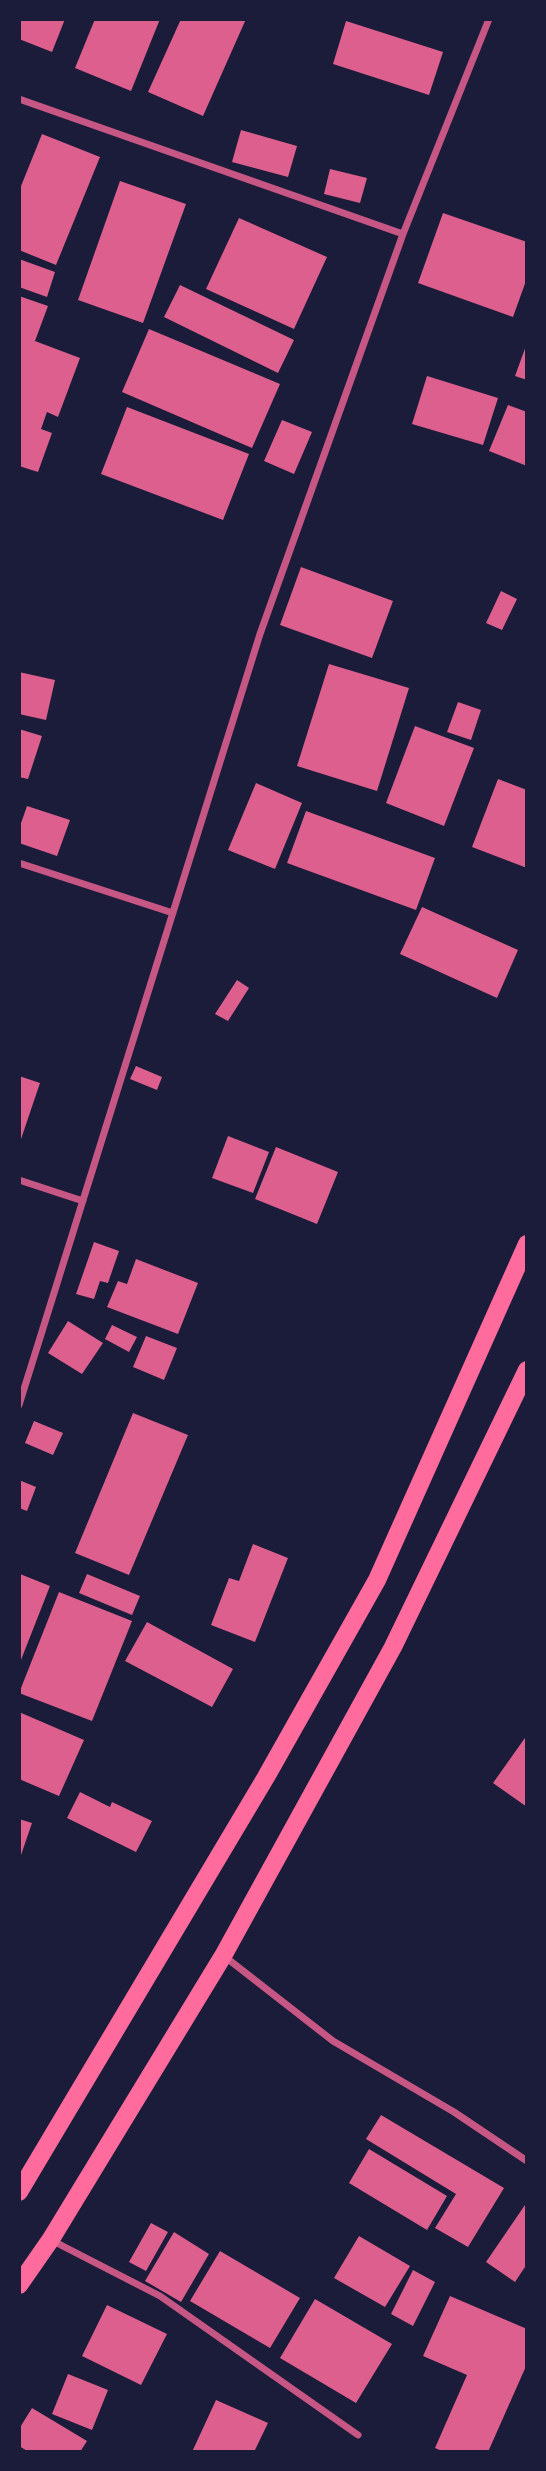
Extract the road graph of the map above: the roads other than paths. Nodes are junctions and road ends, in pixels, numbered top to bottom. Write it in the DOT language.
graph roads {
  1 [pos="489,19"];
  2 [pos="19,99"];
  3 [pos="404,234"];
  4 [pos="19,863"];
  5 [pos="173,913"];
  6 [pos="19,1180"];
  7 [pos="83,1201"];
  8 [pos="527,1244"];
  9 [pos="527,1370"];
  10 [pos="19,1405"];
  11 [pos="223,1956"];
  12 [pos="527,2161"];
  13 [pos="19,2192"];
  14 [pos="51,2239"];
  15 [pos="19,2285"];
  16 [pos="358,2435"];
  1 -- 3 [label="street"];
  2 -- 3 [label="street"];
  3 -- 5 [label="street"];
  4 -- 5 [label="street"];
  5 -- 7 [label="street"];
  6 -- 7 [label="street"];
  7 -- 10 [label="street"];
  8 -- 13 [label="main road"];
  9 -- 11 [label="main road"];
  11 -- 12 [label="street"];
  11 -- 14 [label="main road"];
  14 -- 15 [label="main road"];
  14 -- 16 [label="street"];
}
